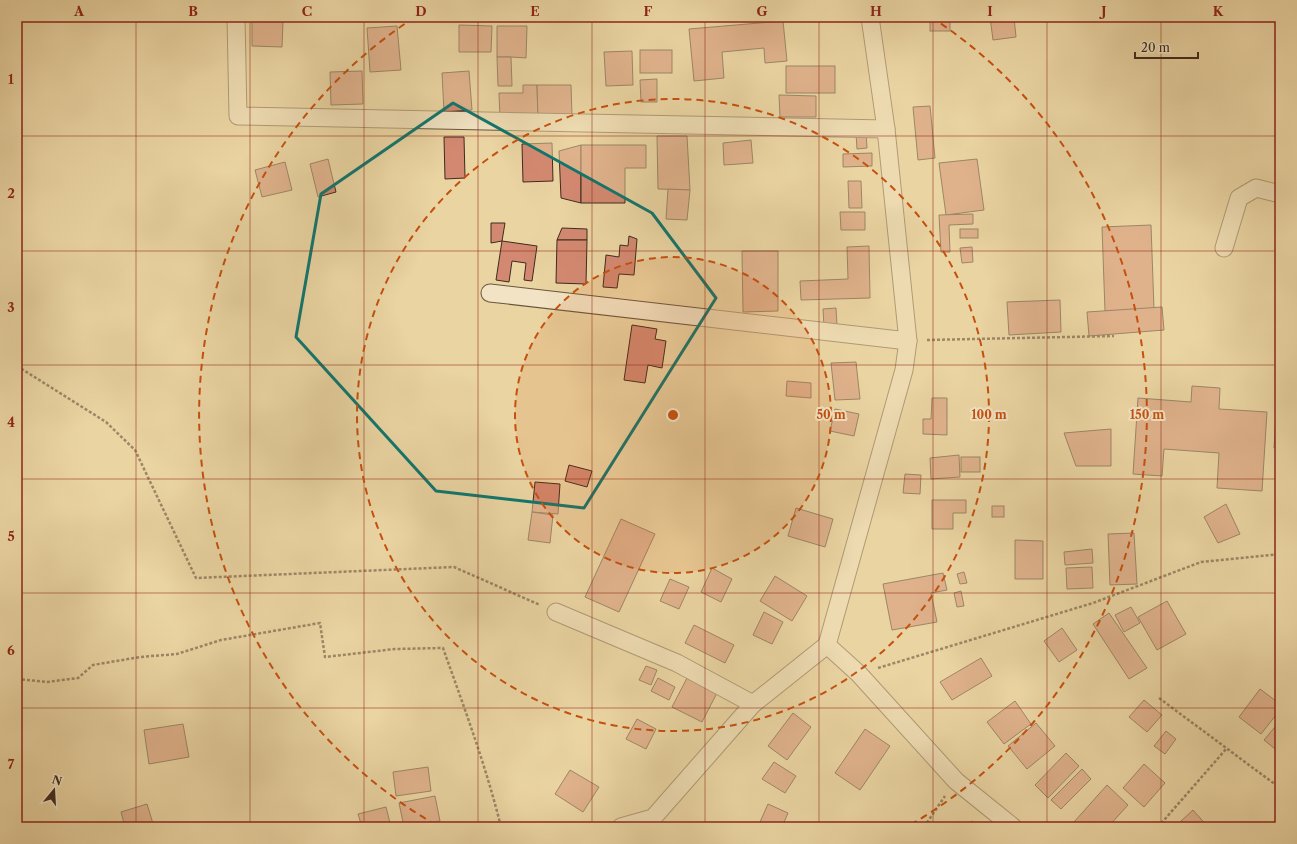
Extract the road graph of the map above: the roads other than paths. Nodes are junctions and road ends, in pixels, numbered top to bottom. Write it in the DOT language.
graph roads {
  1 [pos="236,17"];
  2 [pos="870,17"];
  3 [pos="886,129"];
  4 [pos="1280,194"];
  5 [pos="1224,248"];
  6 [pos="490,293"];
  7 [pos="908,341"];
  8 [pos="556,612"];
  9 [pos="827,645"];
  10 [pos="753,704"];
  11 [pos="621,827"];
  12 [pos="1013,827"];
  1 -- 3 [label="street"];
  2 -- 3 [label="street"];
  3 -- 7 [label="street"];
  4 -- 5 [label="street"];
  6 -- 7 [label="street"];
  7 -- 9 [label="street"];
  8 -- 10 [label="street"];
  9 -- 10 [label="street"];
  9 -- 12 [label="street"];
  10 -- 11 [label="street"];
}
